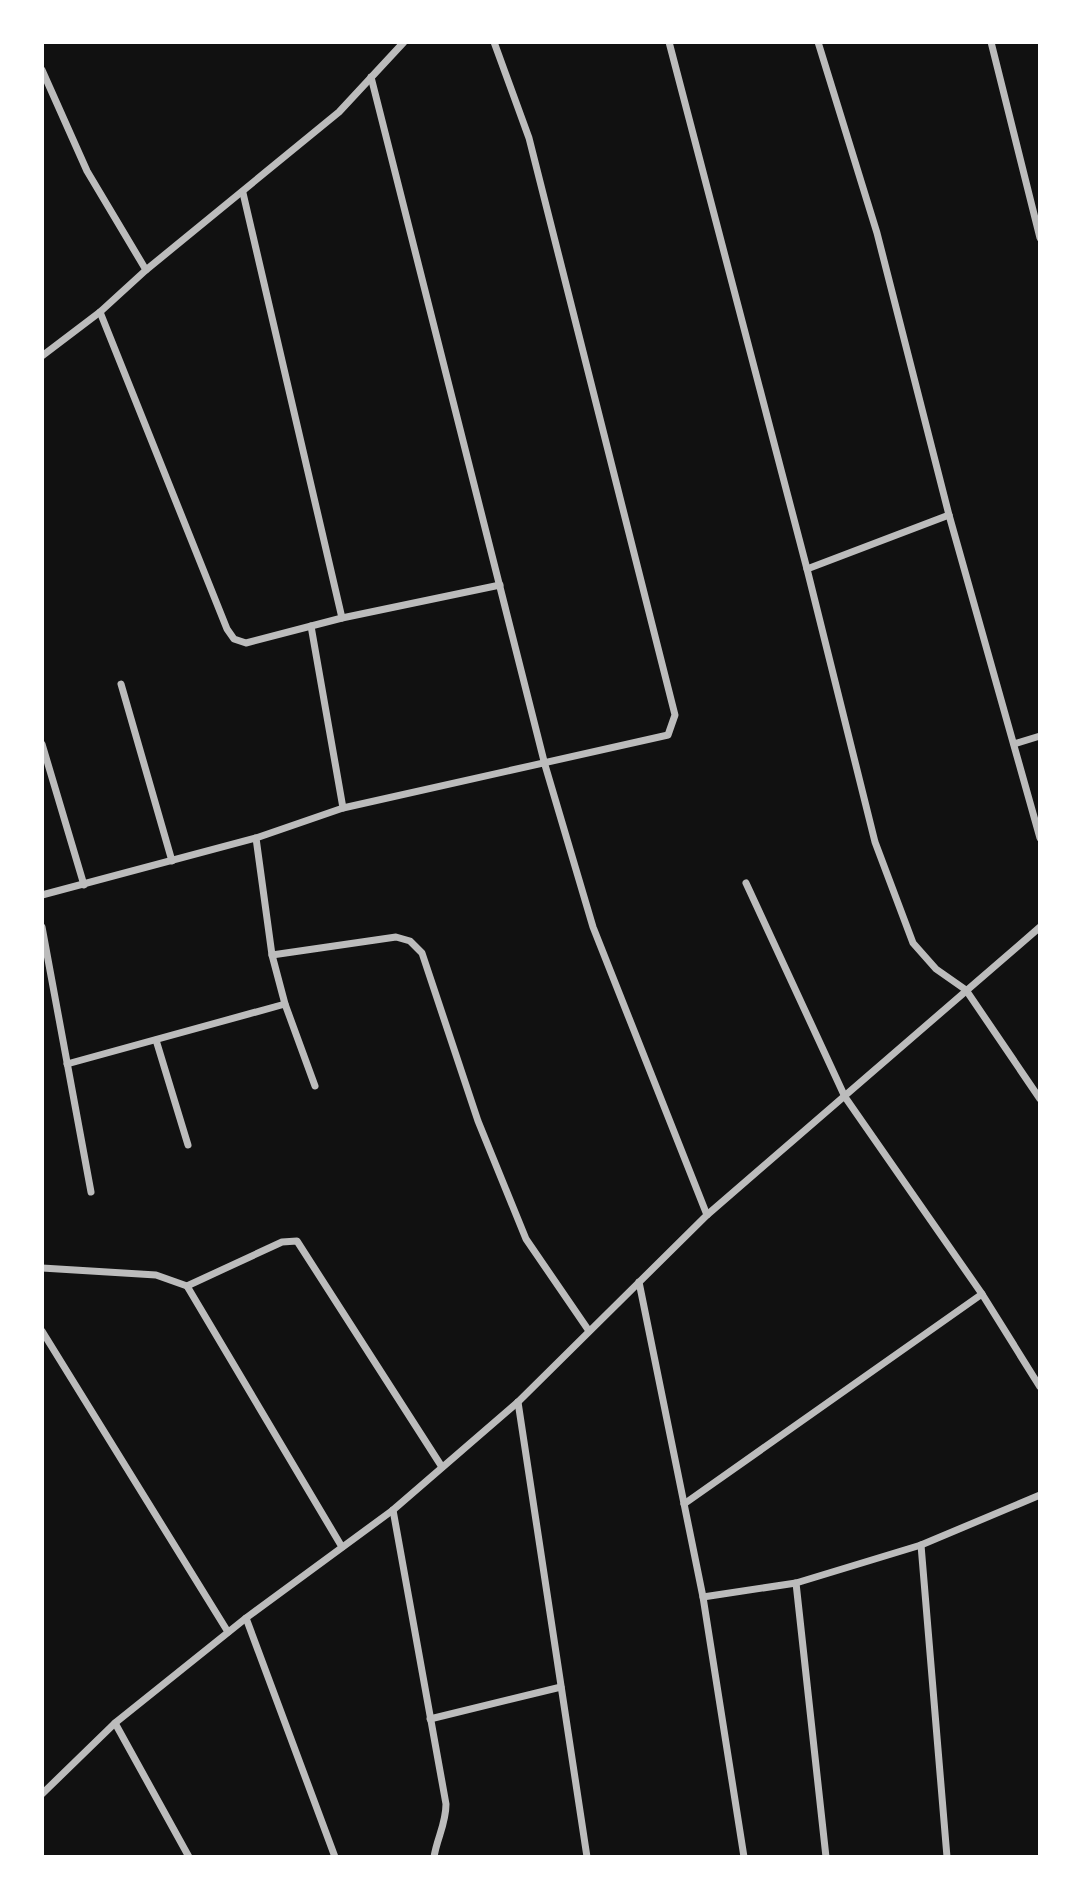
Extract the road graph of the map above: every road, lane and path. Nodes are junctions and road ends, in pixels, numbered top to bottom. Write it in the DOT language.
graph roads {
  1 [pos="404,42"];
  2 [pos="494,42"];
  3 [pos="669,42"];
  4 [pos="818,42"];
  5 [pos="991,42"];
  6 [pos="42,71"];
  7 [pos="371,77"];
  8 [pos="243,193"];
  9 [pos="1040,239"];
  10 [pos="146,270"];
  11 [pos="100,312"];
  12 [pos="42,356"];
  13 [pos="949,515"];
  14 [pos="807,569"];
  15 [pos="500,585"];
  16 [pos="342,618"];
  17 [pos="311,626"];
  18 [pos="121,684"];
  19 [pos="1040,736"];
  20 [pos="42,744"];
  21 [pos="1014,744"];
  22 [pos="545,765"];
  23 [pos="343,807"];
  24 [pos="256,838"];
  25 [pos="1040,838"];
  26 [pos="172,861"];
  27 [pos="746,883"];
  28 [pos="84,885"];
  29 [pos="42,895"];
  30 [pos="42,927"];
  31 [pos="1040,927"];
  32 [pos="272,955"];
  33 [pos="966,990"];
  34 [pos="285,1004"];
  35 [pos="156,1040"];
  36 [pos="67,1064"];
  37 [pos="316,1086"];
  38 [pos="845,1097"];
  39 [pos="1040,1099"];
  40 [pos="188,1146"];
  41 [pos="91,1192"];
  42 [pos="707,1215"];
  43 [pos="42,1268"];
  44 [pos="639,1282"];
  45 [pos="187,1286"];
  46 [pos="982,1294"];
  47 [pos="42,1331"];
  48 [pos="589,1331"];
  49 [pos="1040,1387"];
  50 [pos="518,1402"];
  51 [pos="442,1467"];
  52 [pos="1040,1495"];
  53 [pos="684,1504"];
  54 [pos="393,1510"];
  55 [pos="921,1545"];
  56 [pos="342,1547"];
  57 [pos="796,1583"];
  58 [pos="703,1597"];
  59 [pos="246,1618"];
  60 [pos="228,1632"];
  61 [pos="561,1687"];
  62 [pos="430,1718"];
  63 [pos="115,1723"];
  64 [pos="42,1794"];
  65 [pos="189,1857"];
  66 [pos="335,1857"];
  67 [pos="434,1857"];
  68 [pos="587,1857"];
  69 [pos="744,1857"];
  70 [pos="826,1857"];
  71 [pos="947,1857"];
  1 -- 7 [label="street"];
  2 -- 22 [label="street"];
  3 -- 14 [label="street"];
  4 -- 13 [label="street"];
  5 -- 9 [label="street"];
  6 -- 10 [label="street"];
  7 -- 8 [label="street"];
  7 -- 15 [label="street"];
  8 -- 10 [label="street"];
  8 -- 16 [label="street"];
  10 -- 11 [label="street"];
  11 -- 12 [label="street"];
  11 -- 17 [label="street"];
  13 -- 14 [label="street"];
  13 -- 21 [label="street"];
  14 -- 33 [label="street"];
  15 -- 16 [label="street"];
  15 -- 22 [label="street"];
  16 -- 17 [label="street"];
  17 -- 23 [label="street"];
  18 -- 26 [label="street"];
  19 -- 21 [label="street"];
  20 -- 28 [label="street"];
  21 -- 25 [label="street"];
  22 -- 23 [label="street"];
  22 -- 42 [label="street"];
  23 -- 24 [label="street"];
  24 -- 26 [label="street"];
  24 -- 32 [label="street"];
  26 -- 28 [label="street"];
  27 -- 38 [label="street"];
  28 -- 29 [label="street"];
  30 -- 36 [label="street"];
  31 -- 33 [label="street"];
  32 -- 34 [label="street"];
  32 -- 48 [label="street"];
  33 -- 38 [label="street"];
  33 -- 39 [label="street"];
  34 -- 35 [label="street"];
  34 -- 37 [label="street"];
  35 -- 36 [label="street"];
  35 -- 40 [label="street"];
  36 -- 41 [label="street"];
  38 -- 42 [label="street"];
  38 -- 46 [label="street"];
  42 -- 44 [label="street"];
  43 -- 45 [label="street"];
  44 -- 48 [label="street"];
  44 -- 53 [label="street"];
  45 -- 51 [label="street"];
  45 -- 56 [label="street"];
  46 -- 49 [label="street"];
  46 -- 53 [label="street"];
  47 -- 60 [label="street"];
  48 -- 50 [label="street"];
  50 -- 51 [label="street"];
  50 -- 61 [label="street"];
  51 -- 54 [label="street"];
  52 -- 55 [label="street"];
  53 -- 58 [label="street"];
  54 -- 56 [label="street"];
  54 -- 62 [label="street"];
  55 -- 57 [label="street"];
  55 -- 71 [label="street"];
  56 -- 59 [label="street"];
  57 -- 58 [label="street"];
  57 -- 70 [label="street"];
  58 -- 69 [label="street"];
  59 -- 60 [label="street"];
  59 -- 66 [label="street"];
  60 -- 63 [label="street"];
  61 -- 62 [label="street"];
  61 -- 68 [label="street"];
  62 -- 67 [label="street"];
  63 -- 64 [label="street"];
  63 -- 65 [label="street"];
}
